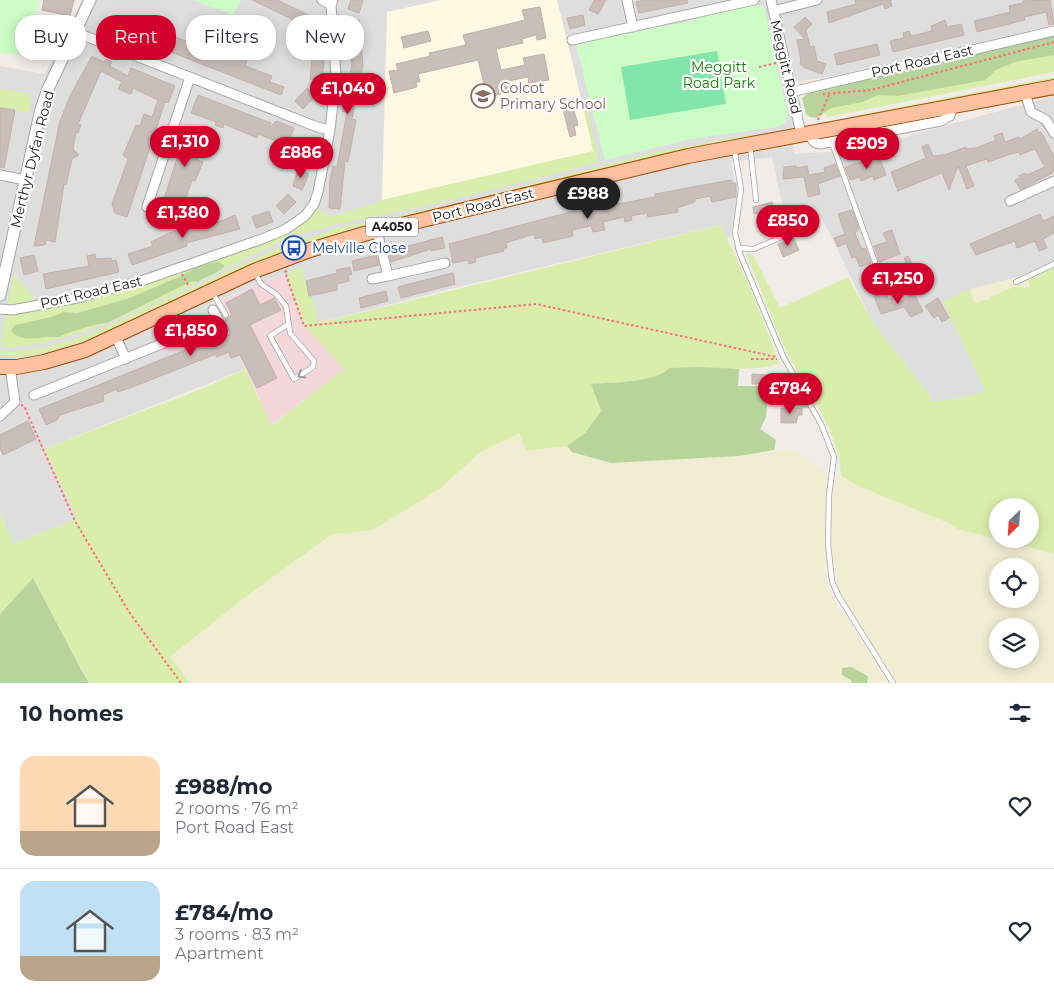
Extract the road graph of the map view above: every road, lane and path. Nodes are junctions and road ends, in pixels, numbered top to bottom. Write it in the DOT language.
graph roads {
  1 [pos="90,0"];
  2 [pos="322,0"];
  3 [pos="627,0"];
  4 [pos="754,0"];
  5 [pos="771,0"];
  6 [pos="817,0"];
  7 [pos="332,2"];
  8 [pos="773,11"];
  9 [pos="83,15"];
  10 [pos="633,27"];
  11 [pos="1054,31"];
  12 [pos="86,37"];
  13 [pos="572,40"];
  14 [pos="1054,42"];
  15 [pos="62,60"];
  16 [pos="784,61"];
  17 [pos="759,67"];
  18 [pos="190,77"];
  19 [pos="1054,87"];
  20 [pos="791,92"];
  21 [pos="1025,93"];
  22 [pos="821,94"];
  23 [pos="829,95"];
  24 [pos="953,106"];
  25 [pos="818,120"];
  26 [pos="330,130"];
  27 [pos="1054,133"];
  28 [pos="804,134"];
  29 [pos="832,143"];
  30 [pos="750,144"];
  31 [pos="734,147"];
  32 [pos="0,176"];
  33 [pos="25,180"];
  34 [pos="1054,181"];
  35 [pos="756,200"];
  36 [pos="1010,201"];
  37 [pos="147,207"];
  38 [pos="377,231"];
  39 [pos="793,232"];
  40 [pos="738,248"];
  41 [pos="289,257"];
  42 [pos="439,262"];
  43 [pos="875,262"];
  44 [pos="1054,264"];
  45 [pos="179,269"];
  46 [pos="254,272"];
  47 [pos="388,276"];
  48 [pos="372,279"];
  49 [pos="1016,282"];
  50 [pos="189,287"];
  51 [pos="212,291"];
  52 [pos="0,295"];
  53 [pos="0,309"];
  54 [pos="213,310"];
  55 [pos="222,318"];
  56 [pos="287,325"];
  57 [pos="223,329"];
  58 [pos="116,337"];
  59 [pos="783,357"];
  60 [pos="126,359"];
  61 [pos="751,359"];
  62 [pos="5,367"];
  63 [pos="34,395"];
  64 [pos="15,402"];
  65 [pos="0,416"];
  66 [pos="181,683"];
  67 [pos="892,683"];
  1 -- 9 [label="street, Merthyr Dyfan Road"];
  2 -- 7 [label="street"];
  3 -- 10 [label="street"];
  4 -- 10 [label="street"];
  5 -- 8 [label="street, Meggitt Road"];
  6 -- 8 [label="street"];
  7 -- 26 [label="street"];
  8 -- 16 [label="street, Meggitt Road"];
  10 -- 13 [label="street"];
  11 -- 20 [label="street, Port Road East"];
  12 -- 18 [label="street"];
  14 -- 23 [label="path"];
  15 -- 33 [label="street, Merthyr Dyfan Road"];
  16 -- 17 [label="path"];
  16 -- 20 [label="street, Meggitt Road"];
  18 -- 26 [label="street"];
  18 -- 37 [label="street"];
  19 -- 21 [label="main road, Port Road East / A4050"];
  20 -- 28 [label="street, Meggitt Road"];
  21 -- 24 [label="main road, Port Road East / A4050"];
  21 -- 27 [label="street"];
  22 -- 23 [label="path"];
  23 -- 25 [label="path"];
  24 -- 28 [label="main road, Port Road East / A4050"];
  24 -- 29 [label="street"];
  26 -- 45 [label="street, Port Road East"];
  28 -- 29 [label="street"];
  28 -- 30 [label="main road, Port Road East / A4050"];
  29 -- 43 [label="lane"];
  30 -- 31 [label="main road, Port Road East / A4050"];
  30 -- 35 [label="lane"];
  31 -- 38 [label="main road, Port Road East / A4050"];
  31 -- 40 [label="lane"];
  32 -- 33 [label="street"];
  33 -- 52 [label="street, Merthyr Dyfan Road"];
  34 -- 36 [label="street"];
  38 -- 41 [label="main road, Port Road East / A4050"];
  38 -- 47 [label="street"];
  39 -- 40 [label="lane"];
  40 -- 59 [label="lane"];
  41 -- 46 [label="main road, Port Road East / A4050"];
  41 -- 59 [label="path"];
  42 -- 47 [label="street"];
  44 -- 49 [label="lane"];
  45 -- 50 [label="path"];
  45 -- 53 [label="street, Port Road East"];
  46 -- 51 [label="main road, Port Road East / A4050"];
  46 -- 56 [label="lane"];
  47 -- 48 [label="street"];
  51 -- 55 [label="lane"];
  51 -- 58 [label="main road, Port Road East / A4050"];
  54 -- 55 [label="street"];
  55 -- 57 [label="street"];
  55 -- 60 [label="street"];
  56 -- 56 [label="lane, one-way"];
  58 -- 60 [label="street"];
  58 -- 62 [label="main road, Port Road East / A4050"];
  59 -- 61 [label="path"];
  59 -- 67 [label="lane"];
  60 -- 63 [label="street"];
  62 -- 64 [label="street"];
  64 -- 65 [label="street"];
  64 -- 66 [label="path"];
}
